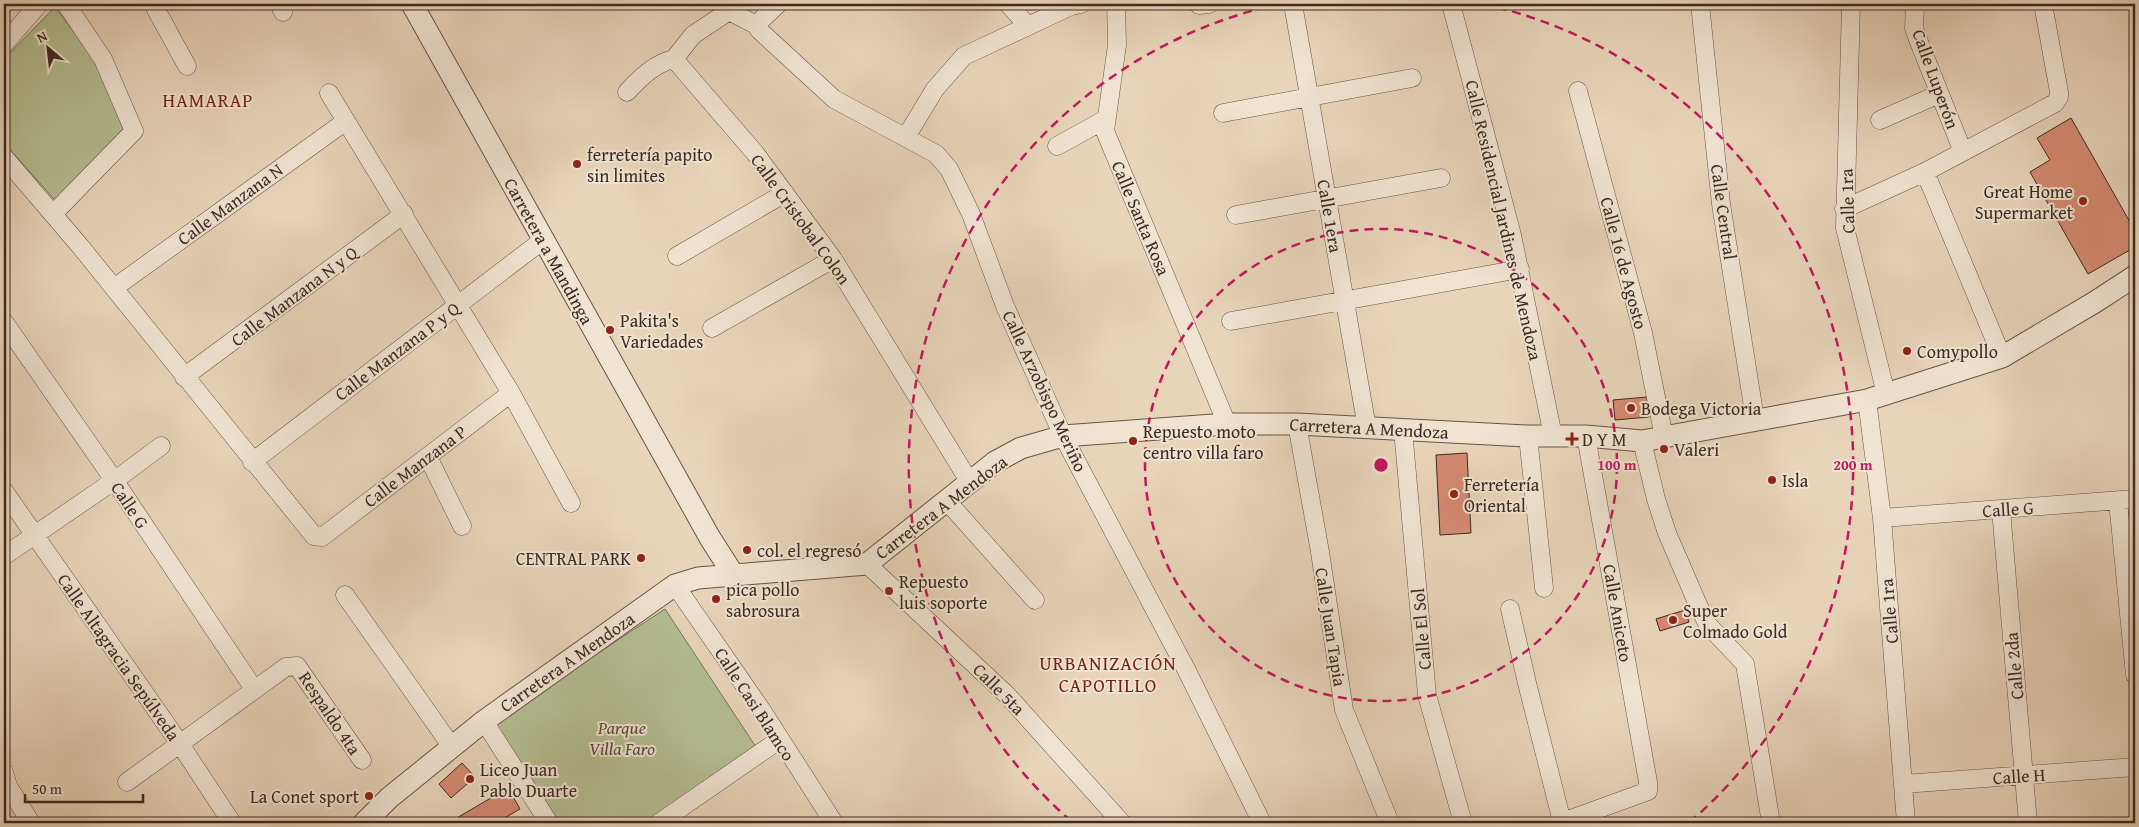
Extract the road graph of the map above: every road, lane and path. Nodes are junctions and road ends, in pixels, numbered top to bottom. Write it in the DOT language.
graph roads {
  1 [pos="39,4"];
  2 [pos="66,4"];
  3 [pos="153,4"];
  4 [pos="412,4"];
  5 [pos="778,4"];
  6 [pos="1008,4"];
  7 [pos="1081,4"];
  8 [pos="1116,4"];
  9 [pos="1293,4"];
  10 [pos="1452,4"];
  11 [pos="1700,4"];
  12 [pos="1851,4"];
  13 [pos="1916,4"];
  14 [pos="2043,4"];
  15 [pos="1027,25"];
  16 [pos="758,26"];
  17 [pos="4,44"];
  18 [pos="674,59"];
  19 [pos="187,66"];
  20 [pos="1412,78"];
  21 [pos="1578,91"];
  22 [pos="627,92"];
  23 [pos="329,93"];
  24 [pos="1939,94"];
  25 [pos="1309,97"];
  26 [pos="1223,112"];
  27 [pos="1106,120"];
  28 [pos="1880,120"];
  29 [pos="346,121"];
  30 [pos="906,137"];
  31 [pos="1058,146"];
  32 [pos="1963,152"];
  33 [pos="4,156"];
  34 [pos="1926,172"];
  35 [pos="1441,178"];
  36 [pos="786,193"];
  37 [pos="1327,199"];
  38 [pos="1844,209"];
  39 [pos="53,214"];
  40 [pos="404,214"];
  41 [pos="1236,215"];
  42 [pos="542,240"];
  43 [pos="677,256"];
  44 [pos="833,259"];
  45 [pos="1520,269"];
  46 [pos="2135,276"];
  47 [pos="114,288"];
  48 [pos="1345,301"];
  49 [pos="459,305"];
  50 [pos="1232,321"];
  51 [pos="4,322"];
  52 [pos="712,328"];
  53 [pos="2002,356"];
  54 [pos="184,378"];
  55 [pos="511,393"];
  56 [pos="1876,397"];
  57 [pos="1755,419"];
  58 [pos="1226,424"];
  59 [pos="1297,424"];
  60 [pos="1367,428"];
  61 [pos="1403,430"];
  62 [pos="1063,436"];
  63 [pos="1528,436"];
  64 [pos="1553,436"];
  65 [pos="1586,436"];
  66 [pos="1664,437"];
  67 [pos="1642,441"];
  68 [pos="161,446"];
  69 [pos="428,457"];
  70 [pos="252,462"];
  71 [pos="114,480"];
  72 [pos="970,480"];
  73 [pos="4,492"];
  74 [pos="946,500"];
  75 [pos="2127,500"];
  76 [pos="571,503"];
  77 [pos="2001,510"];
  78 [pos="1882,518"];
  79 [pos="462,526"];
  80 [pos="33,535"];
  81 [pos="4,556"];
  82 [pos="867,564"];
  83 [pos="732,574"];
  84 [pos="675,586"];
  85 [pos="1544,588"];
  86 [pos="346,595"];
  87 [pos="1035,600"];
  88 [pos="1510,609"];
  89 [pos="2135,675"];
  90 [pos="254,689"];
  91 [pos="484,721"];
  92 [pos="779,740"];
  93 [pos="180,744"];
  94 [pos="452,747"];
  95 [pos="362,760"];
  96 [pos="2135,768"];
  97 [pos="4,772"];
  98 [pos="2024,775"];
  99 [pos="127,782"];
  100 [pos="1903,784"];
  101 [pos="31,823"];
  102 [pos="232,823"];
  103 [pos="364,823"];
  104 [pos="549,823"];
  105 [pos="659,823"];
  106 [pos="834,823"];
  107 [pos="1122,823"];
  108 [pos="1262,823"];
  109 [pos="1390,823"];
  110 [pos="1463,823"];
  111 [pos="1561,823"];
  112 [pos="1772,823"];
  113 [pos="1906,823"];
  114 [pos="2028,823"];
  1 -- 17 [label="street"];
  2 -- 39 [label="street"];
  3 -- 19 [label="street"];
  4 -- 42 [label="street, Carretera a Mandinga"];
  5 -- 16 [label="street"];
  6 -- 15 [label="street"];
  7 -- 15 [label="street"];
  8 -- 27 [label="street, Calle Santa Rosa"];
  9 -- 25 [label="street, Calle 1era"];
  10 -- 45 [label="street, Calle Residencial Jardines de Mendoza"];
  11 -- 57 [label="street, Calle Central"];
  12 -- 38 [label="street, Calle 1ra"];
  13 -- 24 [label="street, Calle Luperón"];
  14 -- 32 [label="street"];
  15 -- 30 [label="street"];
  16 -- 18 [label="street"];
  16 -- 30 [label="street, Calle Arzobispo Meriño"];
  18 -- 22 [label="street"];
  18 -- 36 [label="street, Calle Cristobal Colon"];
  20 -- 25 [label="street"];
  21 -- 66 [label="street, Calle 16 de Agosto"];
  23 -- 29 [label="street"];
  24 -- 28 [label="street"];
  24 -- 32 [label="street, Calle Luperón"];
  25 -- 26 [label="street"];
  25 -- 37 [label="street, Calle 1era"];
  27 -- 31 [label="street"];
  27 -- 58 [label="street, Calle Santa Rosa"];
  29 -- 40 [label="street"];
  29 -- 47 [label="street, Calle Manzana N"];
  30 -- 62 [label="street, Calle Arzobispo Meriño"];
  32 -- 34 [label="street"];
  33 -- 39 [label="street"];
  34 -- 38 [label="street"];
  34 -- 53 [label="street"];
  35 -- 37 [label="street"];
  36 -- 43 [label="street"];
  36 -- 44 [label="street, Calle Cristobal Colon"];
  37 -- 41 [label="street"];
  37 -- 48 [label="street, Calle 1era"];
  38 -- 56 [label="street, Calle 1ra"];
  39 -- 47 [label="street"];
  40 -- 49 [label="street"];
  40 -- 54 [label="street, Calle Manzana N y Q"];
  42 -- 49 [label="street, Calle Manzana P y Q"];
  42 -- 83 [label="street, Carretera a Mandinga"];
  44 -- 52 [label="street"];
  44 -- 72 [label="street, Calle Cristobal Colon"];
  45 -- 48 [label="street"];
  45 -- 64 [label="street, Calle Residencial Jardines de Mendoza"];
  46 -- 53 [label="street, Carretera A Mendoza"];
  47 -- 54 [label="street"];
  48 -- 50 [label="street"];
  48 -- 60 [label="street, Calle 1era"];
  49 -- 55 [label="street"];
  49 -- 70 [label="street, Calle Manzana P y Q"];
  51 -- 71 [label="street, Calle G"];
  53 -- 56 [label="street, Carretera A Mendoza"];
  54 -- 70 [label="street"];
  55 -- 69 [label="street, Calle Manzana P"];
  55 -- 76 [label="street"];
  56 -- 57 [label="street, Carretera A Mendoza"];
  56 -- 78 [label="street, Calle 1ra"];
  57 -- 66 [label="street, Carretera A Mendoza"];
  58 -- 59 [label="street, Carretera A Mendoza"];
  58 -- 62 [label="street, Carretera A Mendoza"];
  59 -- 60 [label="street, Carretera A Mendoza"];
  59 -- 109 [label="street, Calle Juan Tapia"];
  60 -- 61 [label="street, Carretera A Mendoza"];
  61 -- 63 [label="street, Carretera A Mendoza"];
  61 -- 110 [label="street, Calle El Sol"];
  62 -- 72 [label="street, Carretera A Mendoza"];
  62 -- 108 [label="street, Calle Arzobispo Meriño"];
  63 -- 64 [label="street, Carretera A Mendoza"];
  63 -- 85 [label="street"];
  64 -- 65 [label="street, Carretera A Mendoza"];
  65 -- 67 [label="street, Carretera A Mendoza"];
  65 -- 111 [label="street, Calle Aniceto"];
  66 -- 67 [label="street, Carretera A Mendoza"];
  67 -- 112 [label="street"];
  68 -- 71 [label="street"];
  69 -- 70 [label="street, Calle Manzana P"];
  69 -- 79 [label="street"];
  71 -- 80 [label="street"];
  71 -- 90 [label="street, Calle G"];
  72 -- 74 [label="street, Carretera A Mendoza"];
  73 -- 80 [label="street, Calle Altagracia Sepúlveda"];
  74 -- 82 [label="street, Carretera A Mendoza"];
  74 -- 87 [label="street"];
  75 -- 77 [label="street, Calle G"];
  75 -- 89 [label="street"];
  77 -- 78 [label="street, Calle G"];
  77 -- 98 [label="street, Calle 2da"];
  78 -- 100 [label="street, Calle 1ra"];
  80 -- 81 [label="street"];
  80 -- 93 [label="street, Calle Altagracia Sepúlveda"];
  82 -- 83 [label="street, Carretera A Mendoza"];
  82 -- 107 [label="street, Calle 5ta"];
  83 -- 84 [label="street, Carretera A Mendoza"];
  84 -- 91 [label="street, Carretera A Mendoza"];
  84 -- 92 [label="street, Calle Casi Blamco"];
  86 -- 94 [label="street"];
  88 -- 111 [label="street"];
  90 -- 93 [label="street"];
  90 -- 95 [label="street, Respaldo 4ta"];
  91 -- 94 [label="street, Carretera A Mendoza"];
  91 -- 104 [label="street"];
  92 -- 105 [label="street"];
  92 -- 106 [label="street, Calle Casi Blamco"];
  93 -- 99 [label="street"];
  93 -- 102 [label="street, Calle Altagracia Sepúlveda"];
  94 -- 103 [label="street, Carretera A Mendoza"];
  96 -- 98 [label="street, Calle H"];
  97 -- 101 [label="street"];
  98 -- 100 [label="street, Calle H"];
  98 -- 114 [label="street, Calle 2da"];
  100 -- 113 [label="street, Calle 1ra"];
}
